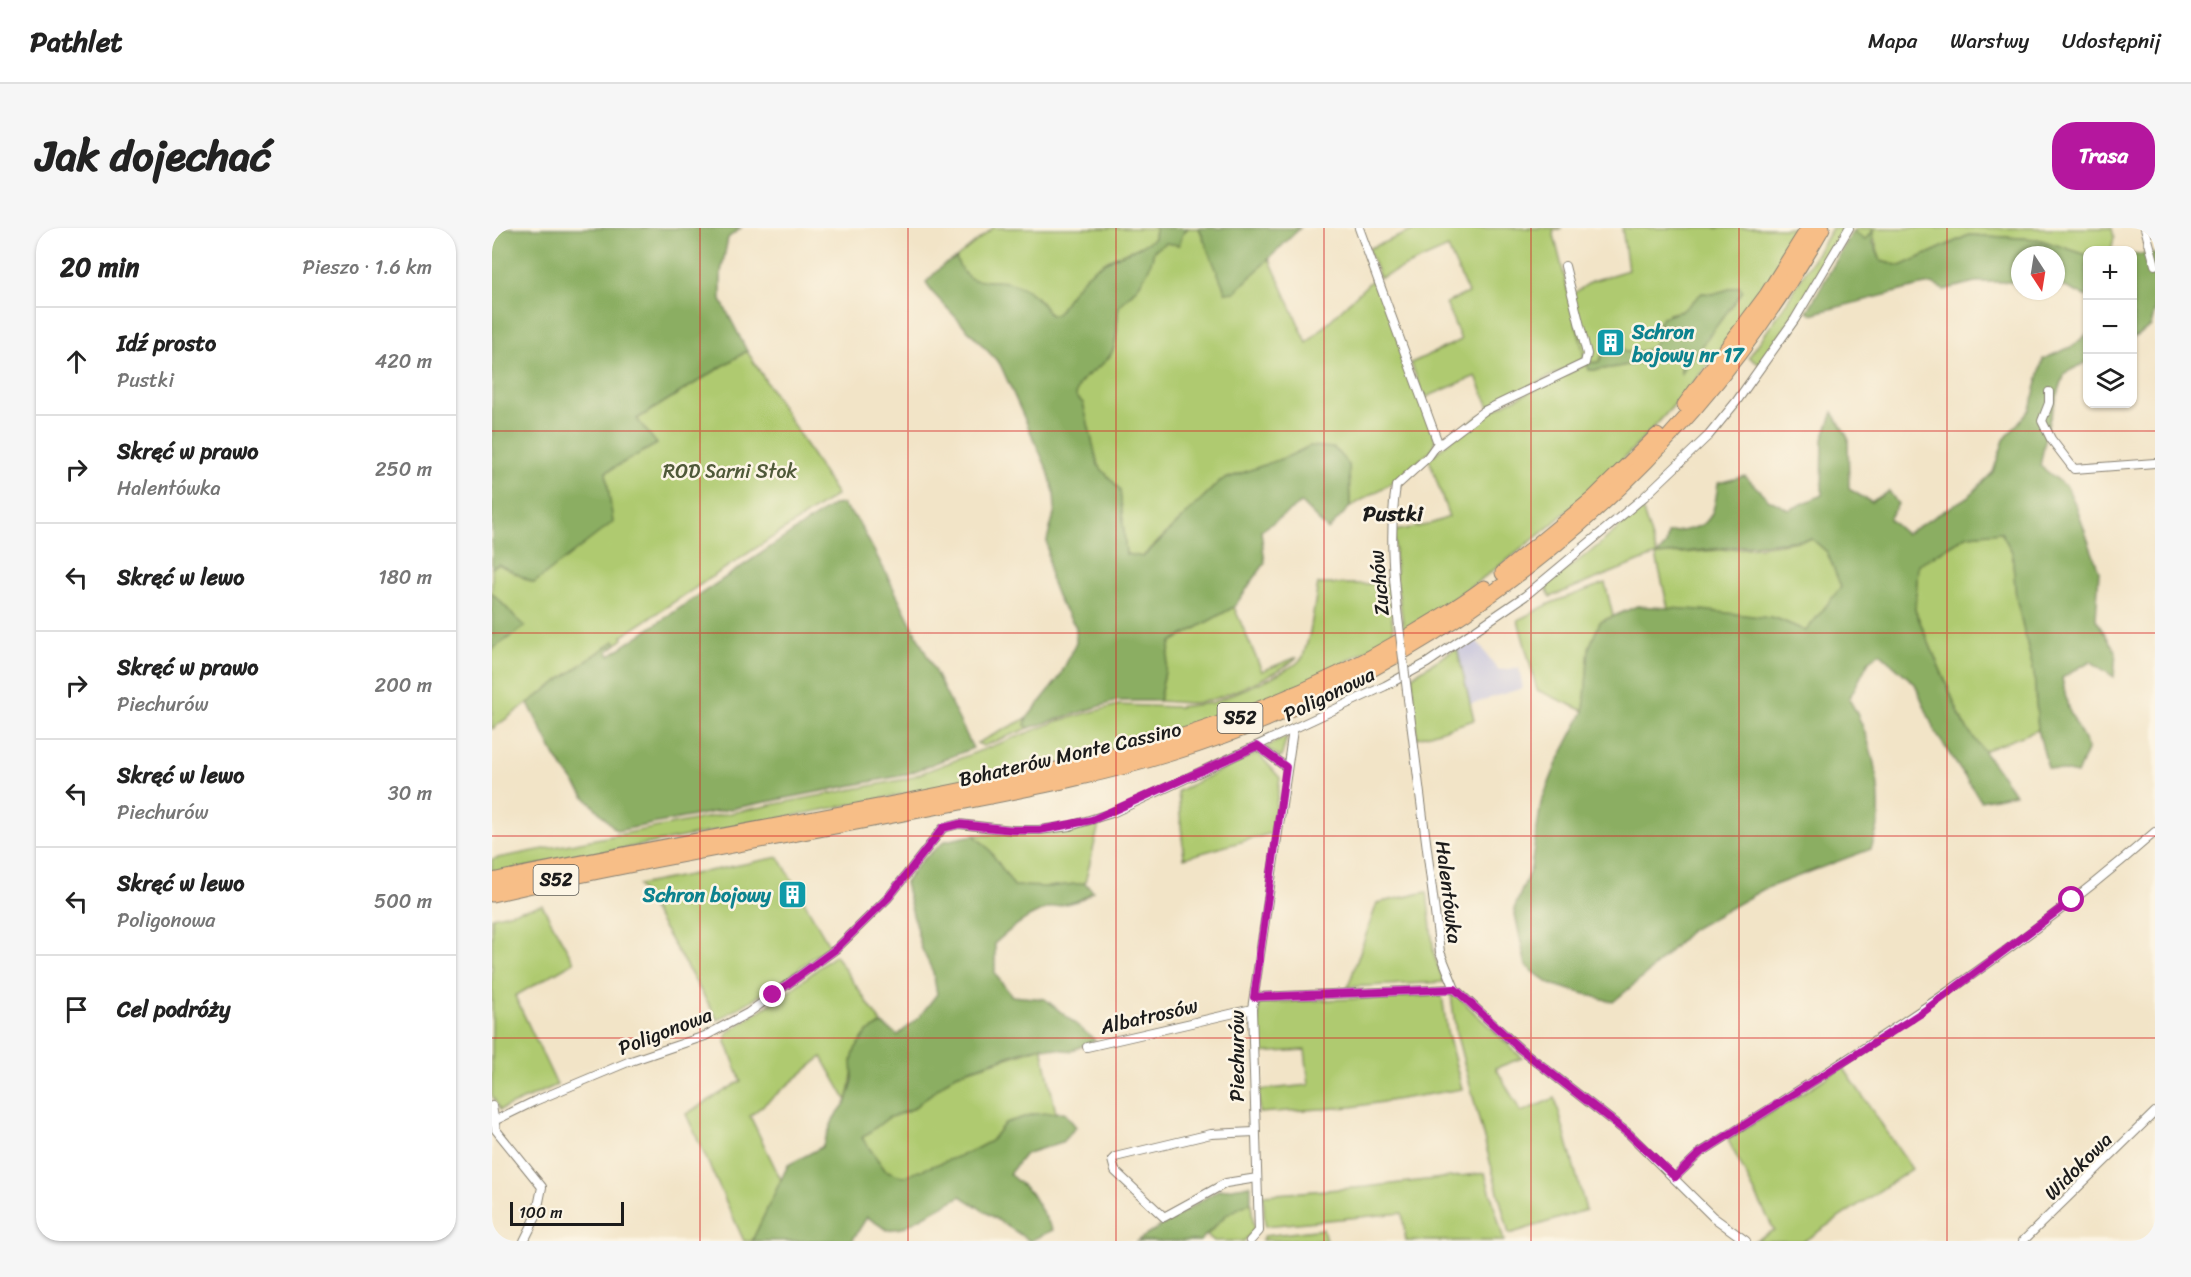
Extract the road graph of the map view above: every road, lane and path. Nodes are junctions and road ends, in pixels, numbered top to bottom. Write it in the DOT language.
graph roads {
  1 [pos="1359,228"];
  2 [pos="1809,228"];
  3 [pos="1822,228"];
  4 [pos="1849,228"];
  5 [pos="2145,228"];
  6 [pos="2155,265"];
  7 [pos="1565,266"];
  8 [pos="2049,392"];
  9 [pos="1438,446"];
  10 [pos="2155,463"];
  11 [pos="1408,699"];
  12 [pos="1293,730"];
  13 [pos="1257,746"];
  14 [pos="1286,767"];
  15 [pos="2155,832"];
  16 [pos="492,881"];
  17 [pos="492,894"];
  18 [pos="1455,989"];
  19 [pos="1254,997"];
  20 [pos="1252,1009"];
  21 [pos="1087,1047"];
  22 [pos="492,1107"];
  23 [pos="2155,1112"];
  24 [pos="494,1121"];
  25 [pos="1255,1132"];
  26 [pos="1675,1177"];
  27 [pos="1257,1178"];
  28 [pos="524,1241"];
  29 [pos="1250,1241"];
  30 [pos="1746,1241"];
  31 [pos="2023,1241"];
  1 -- 9 [label="street"];
  2 -- 16 [label="highway, Bohaterów Monte Cassino / S52"];
  3 -- 17 [label="highway, Bohaterów Monte Cassino / S52"];
  4 -- 12 [label="street, Poligonowa"];
  5 -- 6 [label="street"];
  7 -- 9 [label="street, Zuchów"];
  8 -- 10 [label="street"];
  9 -- 11 [label="street, Zuchów, bridge"];
  11 -- 18 [label="street, Halentówka"];
  12 -- 13 [label="street, Poligonowa"];
  12 -- 14 [label="street, Piechurów"];
  13 -- 14 [label="street"];
  13 -- 24 [label="street, Poligonowa"];
  14 -- 19 [label="street, Piechurów"];
  15 -- 26 [label="street"];
  18 -- 19 [label="street"];
  18 -- 26 [label="street, Halentówka"];
  19 -- 20 [label="street, Piechurów"];
  20 -- 21 [label="street, Albatrosów"];
  20 -- 25 [label="street, Piechurów"];
  22 -- 24 [label="street"];
  23 -- 31 [label="street, Widokowa"];
  24 -- 28 [label="street"];
  25 -- 27 [label="street, Piechurów"];
  25 -- 27 [label="street"];
  26 -- 30 [label="street, Halentówka"];
  27 -- 29 [label="street, Piechurów"];
}
